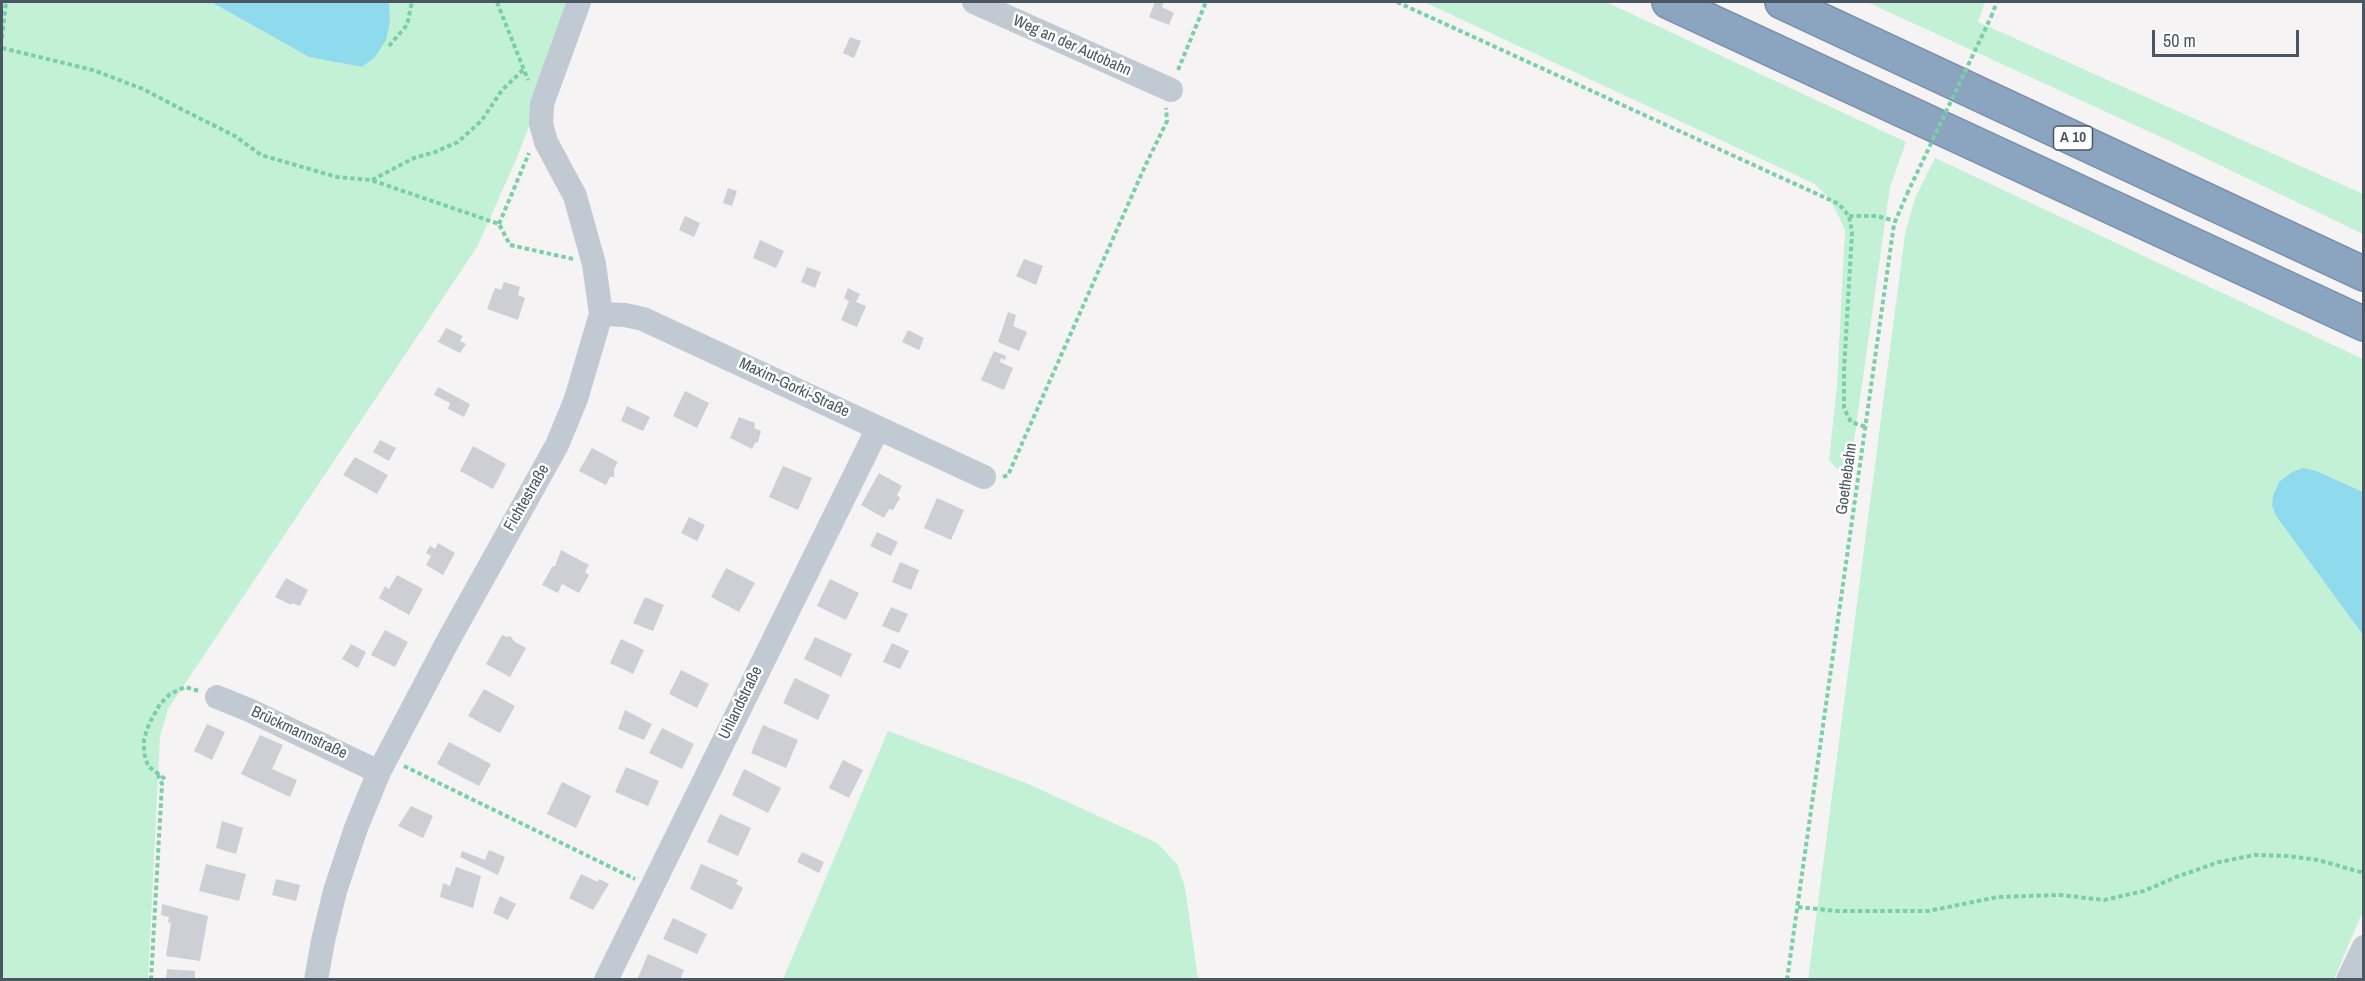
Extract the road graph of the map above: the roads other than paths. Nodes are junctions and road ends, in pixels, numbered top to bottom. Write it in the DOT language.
graph roads {
  1 [pos="579,2"];
  2 [pos="974,2"];
  3 [pos="1669,2"];
  4 [pos="1782,2"];
  5 [pos="1171,90"];
  6 [pos="2364,274"];
  7 [pos="601,314"];
  8 [pos="2364,324"];
  9 [pos="878,428"];
  10 [pos="984,477"];
  11 [pos="217,697"];
  12 [pos="383,765"];
  13 [pos="2364,946"];
  14 [pos="316,980"];
  15 [pos="606,980"];
  16 [pos="2348,980"];
  1 -- 7 [label="street, Fichtestraße"];
  2 -- 5 [label="street, Weg an der Autobahn"];
  3 -- 8 [label="highway"];
  4 -- 6 [label="highway, A 10"];
  7 -- 9 [label="street, Maxim-Gorki-Straße"];
  7 -- 12 [label="street, Fichtestraße"];
  9 -- 10 [label="street, Maxim-Gorki-Straße"];
  9 -- 15 [label="street, Uhlandstraße"];
  11 -- 12 [label="street, Brückmannstraße"];
  12 -- 14 [label="street, Fichtestraße"];
  13 -- 16 [label="street"];
}
